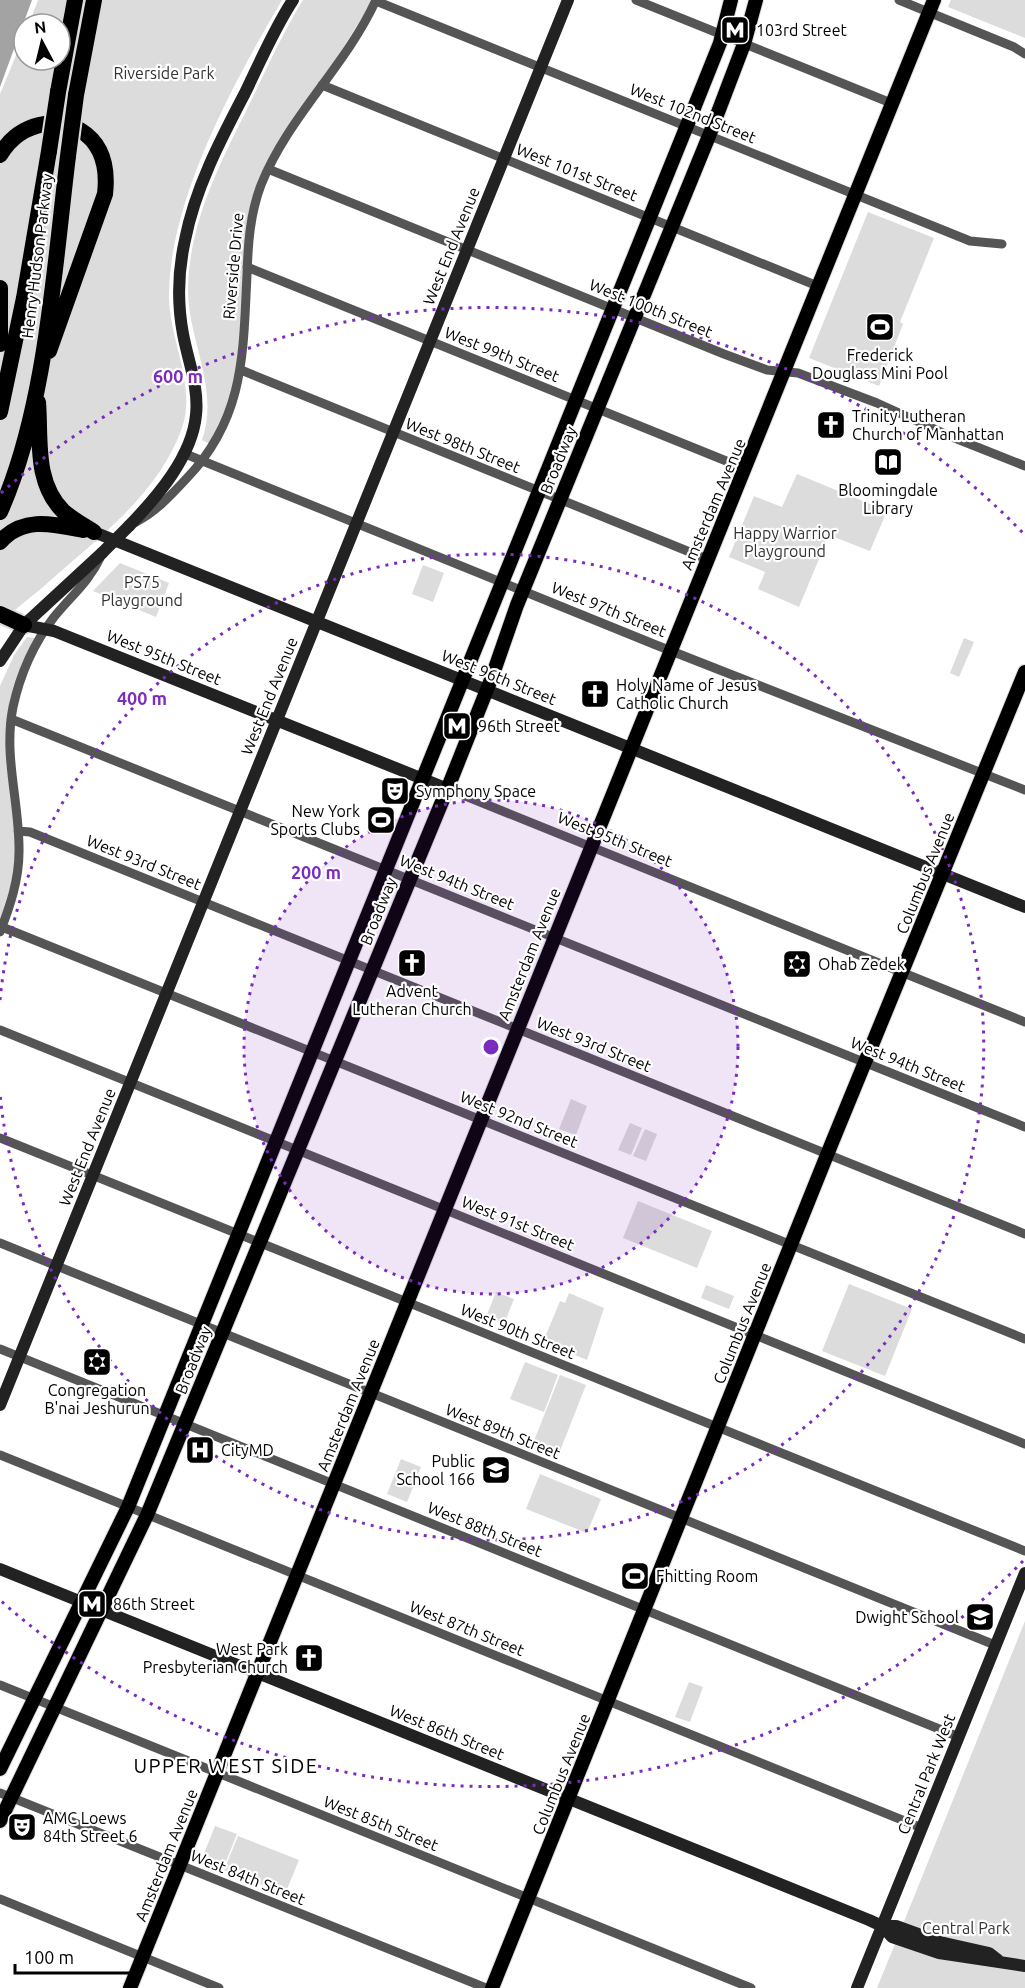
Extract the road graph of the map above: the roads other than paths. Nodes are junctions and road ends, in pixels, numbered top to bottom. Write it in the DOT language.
graph roads {
  1 [pos="75,0"];
  2 [pos="94,0"];
  3 [pos="293,0"];
  4 [pos="568,0"];
  5 [pos="636,0"];
  6 [pos="732,0"];
  7 [pos="756,0"];
  8 [pos="899,0"];
  9 [pos="376,1"];
  10 [pos="932,6"];
  11 [pos="722,35"];
  12 [pos="744,44"];
  13 [pos="1025,54"];
  14 [pos="541,67"];
  15 [pos="322,85"];
  16 [pos="891,103"];
  17 [pos="45,124"];
  18 [pos="687,127"];
  19 [pos="80,130"];
  20 [pos="709,136"];
  21 [pos="0,155"];
  22 [pos="504,159"];
  23 [pos="268,169"];
  24 [pos="857,195"];
  25 [pos="650,218"];
  26 [pos="673,227"];
  27 [pos="1002,244"];
  28 [pos="467,249"];
  29 [pos="247,267"];
  30 [pos="820,286"];
  31 [pos="0,288"];
  32 [pos="613,309"];
  33 [pos="635,318"];
  34 [pos="430,341"];
  35 [pos="0,344"];
  36 [pos="42,361"];
  37 [pos="241,370"];
  38 [pos="785,374"];
  39 [pos="36,386"];
  40 [pos="576,400"];
  41 [pos="597,409"];
  42 [pos="0,412"];
  43 [pos="393,433"];
  44 [pos="183,453"];
  45 [pos="202,461"];
  46 [pos="1025,466"];
  47 [pos="746,469"];
  48 [pos="539,491"];
  49 [pos="560,500"];
  50 [pos="0,512"];
  51 [pos="357,523"];
  52 [pos="129,526"];
  53 [pos="94,532"];
  54 [pos="0,542"];
  55 [pos="102,553"];
  56 [pos="707,559"];
  57 [pos="501,582"];
  58 [pos="523,591"];
  59 [pos="0,614"];
  60 [pos="316,622"];
  61 [pos="24,625"];
  62 [pos="46,629"];
  63 [pos="670,651"];
  64 [pos="0,661"];
  65 [pos="1025,672"];
  66 [pos="462,679"];
  67 [pos="487,690"];
  68 [pos="11,719"];
  69 [pos="277,719"];
  70 [pos="630,748"];
  71 [pos="983,775"];
  72 [pos="421,778"];
  73 [pos="448,789"];
  74 [pos="1025,790"];
  75 [pos="240,811"];
  76 [pos="18,831"];
  77 [pos="590,847"];
  78 [pos="386,870"];
  79 [pos="942,874"];
  80 [pos="408,878"];
  81 [pos="203,902"];
  82 [pos="1025,907"];
  83 [pos="1,929"];
  84 [pos="554,937"];
  85 [pos="349,961"];
  86 [pos="371,969"];
  87 [pos="902,972"];
  88 [pos="166,993"];
  89 [pos="1025,1022"];
  90 [pos="517,1029"];
  91 [pos="0,1030"];
  92 [pos="314,1052"];
  93 [pos="334,1060"];
  94 [pos="865,1063"];
  95 [pos="130,1083"];
  96 [pos="480,1119"];
  97 [pos="1025,1127"];
  98 [pos="0,1138"];
  99 [pos="277,1142"];
  100 [pos="297,1150"];
  101 [pos="827,1154"];
  102 [pos="93,1176"];
  103 [pos="445,1210"];
  104 [pos="1025,1234"];
  105 [pos="239,1235"];
  106 [pos="0,1243"];
  107 [pos="259,1243"];
  108 [pos="792,1245"];
  109 [pos="56,1266"];
  110 [pos="408,1303"];
  111 [pos="202,1326"];
  112 [pos="221,1333"];
  113 [pos="755,1335"];
  114 [pos="1025,1339"];
  115 [pos="0,1349"];
  116 [pos="19,1357"];
  117 [pos="371,1394"];
  118 [pos="0,1405"];
  119 [pos="165,1416"];
  120 [pos="184,1424"];
  121 [pos="717,1428"];
  122 [pos="1025,1444"];
  123 [pos="0,1455"];
  124 [pos="334,1485"];
  125 [pos="128,1507"];
  126 [pos="147,1515"];
  127 [pos="681,1519"];
  128 [pos="1025,1551"];
  129 [pos="0,1569"];
  130 [pos="1025,1573"];
  131 [pos="297,1576"];
  132 [pos="81,1602"];
  133 [pos="101,1610"];
  134 [pos="645,1610"];
  135 [pos="995,1645"];
  136 [pos="257,1674"];
  137 [pos="0,1685"];
  138 [pos="34,1699"];
  139 [pos="608,1701"];
  140 [pos="53,1706"];
  141 [pos="959,1737"];
  142 [pos="0,1769"];
  143 [pos="217,1773"];
  144 [pos="5,1795"];
  145 [pos="569,1799"];
  146 [pos="0,1821"];
  147 [pos="922,1828"];
  148 [pos="180,1866"];
  149 [pos="0,1899"];
  150 [pos="529,1899"];
  151 [pos="882,1926"];
  152 [pos="143,1957"];
  153 [pos="1025,1966"];
  154 [pos="130,1988"];
  155 [pos="219,1988"];
  156 [pos="486,1988"];
  157 [pos="492,1988"];
  158 [pos="751,1988"];
  159 [pos="857,1988"];
  1 -- 42 [label="highway, Henry Hudson Parkway, bridge"];
  2 -- 36 [label="highway, Henry Hudson Parkway, bridge"];
  3 -- 44 [label="main road, Riverside Drive"];
  4 -- 14 [label="main road, West End Avenue"];
  5 -- 11 [label="street"];
  6 -- 11 [label="main road, Broadway"];
  7 -- 12 [label="main road, Broadway"];
  8 -- 10 [label="street"];
  9 -- 14 [label="street, West 102nd Street"];
  9 -- 15 [label="street, Riverside Drive"];
  10 -- 13 [label="street"];
  10 -- 16 [label="main road, Amsterdam Avenue"];
  11 -- 12 [label="street"];
  11 -- 18 [label="main road, Broadway"];
  12 -- 16 [label="street"];
  12 -- 20 [label="main road, Broadway"];
  14 -- 18 [label="street, West 102nd Street"];
  14 -- 22 [label="main road, West End Avenue"];
  15 -- 22 [label="street, West 101st Street"];
  15 -- 23 [label="street, Riverside Drive"];
  16 -- 24 [label="main road, Amsterdam Avenue"];
  17 -- 21 [label="highway"];
  18 -- 20 [label="street, West 102nd Street"];
  18 -- 25 [label="main road, Broadway"];
  19 -- 36 [label="highway"];
  20 -- 24 [label="street, West 102nd Street"];
  20 -- 26 [label="main road, Broadway"];
  22 -- 25 [label="street, West 101st Street"];
  22 -- 28 [label="main road, West End Avenue"];
  23 -- 28 [label="street, West 100th Street"];
  23 -- 29 [label="street, Riverside Drive"];
  24 -- 27 [label="street, West 102nd Street"];
  24 -- 30 [label="main road, Amsterdam Avenue"];
  25 -- 26 [label="street, West 101st Street"];
  25 -- 32 [label="main road, Broadway"];
  26 -- 30 [label="street, West 101st Street"];
  26 -- 33 [label="main road, Broadway"];
  28 -- 32 [label="street, West 100th Street"];
  28 -- 34 [label="main road, West End Avenue"];
  29 -- 34 [label="street, West 99th Street"];
  29 -- 37 [label="street, Riverside Drive"];
  30 -- 38 [label="main road, Amsterdam Avenue"];
  31 -- 35 [label="highway"];
  32 -- 33 [label="street, West 100th Street"];
  32 -- 40 [label="main road, Broadway"];
  33 -- 38 [label="street, West 100th Street"];
  33 -- 41 [label="main road, Broadway"];
  34 -- 40 [label="street, West 99th Street"];
  34 -- 43 [label="main road, West End Avenue"];
  36 -- 39 [label="highway, Henry Hudson Parkway"];
  37 -- 43 [label="street, West 98th Street"];
  37 -- 45 [label="street, Riverside Drive"];
  38 -- 46 [label="street, West 100th Street"];
  38 -- 47 [label="main road, Amsterdam Avenue"];
  39 -- 50 [label="highway, Henry Hudson Parkway"];
  39 -- 53 [label="highway"];
  40 -- 41 [label="street, West 99th Street"];
  40 -- 48 [label="main road, Broadway"];
  41 -- 47 [label="street, West 99th Street"];
  41 -- 49 [label="main road, Broadway"];
  43 -- 48 [label="street, West 98th Street"];
  43 -- 51 [label="main road, West End Avenue"];
  44 -- 45 [label="street, West 97th Street"];
  44 -- 52 [label="main road, Riverside Drive"];
  45 -- 51 [label="street, West 97th Street"];
  45 -- 52 [label="street, Riverside Drive"];
  47 -- 56 [label="main road, Amsterdam Avenue"];
  48 -- 49 [label="street, West 98th Street"];
  48 -- 57 [label="main road, Broadway"];
  49 -- 56 [label="street, West 98th Street"];
  49 -- 58 [label="main road, Broadway"];
  51 -- 57 [label="street, West 97th Street"];
  51 -- 60 [label="main road, West End Avenue"];
  52 -- 55 [label="main road, Riverside Drive, bridge"];
  53 -- 54 [label="highway"];
  53 -- 60 [label="main road, West 96th Street"];
  55 -- 61 [label="main road, Riverside Drive"];
  55 -- 62 [label="street, Riverside Drive"];
  56 -- 63 [label="main road, Amsterdam Avenue"];
  57 -- 58 [label="street, West 97th Street"];
  57 -- 66 [label="main road, Broadway"];
  58 -- 63 [label="street, West 97th Street"];
  58 -- 67 [label="main road, Broadway"];
  59 -- 61 [label="highway"];
  60 -- 66 [label="main road, West 96th Street"];
  60 -- 69 [label="main road, West End Avenue"];
  61 -- 62 [label="main road, West 95th Street"];
  61 -- 64 [label="main road, Riverside Drive"];
  62 -- 68 [label="street, Riverside Drive"];
  62 -- 69 [label="main road, West 95th Street"];
  63 -- 70 [label="main road, Amsterdam Avenue"];
  63 -- 71 [label="street, West 97th Street"];
  65 -- 71 [label="main road, Columbus Avenue"];
  66 -- 67 [label="main road, West 96th Street"];
  66 -- 72 [label="main road, Broadway"];
  67 -- 70 [label="main road, West 96th Street"];
  67 -- 73 [label="main road, Broadway"];
  68 -- 75 [label="street, West 94th Street"];
  68 -- 76 [label="street, Riverside Drive"];
  69 -- 72 [label="main road, West 95th Street"];
  69 -- 75 [label="main road, West End Avenue"];
  70 -- 77 [label="main road, Amsterdam Avenue"];
  70 -- 79 [label="main road, West 96th Street"];
  71 -- 74 [label="street, West 97th Street"];
  71 -- 79 [label="main road, Columbus Avenue"];
  72 -- 73 [label="main road, West 95th Street"];
  72 -- 78 [label="main road, Broadway"];
  73 -- 77 [label="street, West 95th Street"];
  73 -- 80 [label="main road, Broadway"];
  75 -- 78 [label="street, West 94th Street"];
  75 -- 81 [label="main road, West End Avenue"];
  76 -- 81 [label="street, West 93rd Street"];
  76 -- 83 [label="street, Riverside Drive"];
  77 -- 84 [label="main road, Amsterdam Avenue"];
  77 -- 87 [label="street, West 95th Street"];
  78 -- 80 [label="street, West 94th Street"];
  78 -- 85 [label="main road, Broadway"];
  79 -- 82 [label="main road, West 96th Street"];
  79 -- 87 [label="main road, Columbus Avenue"];
  80 -- 84 [label="street, West 94th Street"];
  80 -- 86 [label="main road, Broadway"];
  81 -- 85 [label="street, West 93rd Street"];
  81 -- 88 [label="main road, West End Avenue"];
  83 -- 88 [label="street, West 92nd Street"];
  84 -- 90 [label="main road, Amsterdam Avenue"];
  84 -- 94 [label="street, West 94th Street"];
  85 -- 86 [label="street, West 93rd Street"];
  85 -- 92 [label="main road, Broadway"];
  86 -- 90 [label="street, West 93rd Street"];
  86 -- 93 [label="main road, Broadway"];
  87 -- 89 [label="street, West 95th Street"];
  87 -- 94 [label="main road, Columbus Avenue"];
  88 -- 92 [label="street, West 92nd Street"];
  88 -- 95 [label="main road, West End Avenue"];
  90 -- 96 [label="main road, Amsterdam Avenue"];
  90 -- 101 [label="street, West 93rd Street"];
  91 -- 95 [label="street, West 91st Street"];
  92 -- 93 [label="street, West 92nd Street"];
  92 -- 99 [label="main road, Broadway"];
  93 -- 96 [label="street, West 92nd Street"];
  93 -- 100 [label="main road, Broadway"];
  94 -- 97 [label="street, West 94th Street"];
  94 -- 101 [label="main road, Columbus Avenue"];
  95 -- 99 [label="street, West 91st Street"];
  95 -- 102 [label="main road, West End Avenue"];
  96 -- 103 [label="main road, Amsterdam Avenue"];
  96 -- 108 [label="street, West 92nd Street"];
  98 -- 102 [label="street, West 90th Street"];
  99 -- 100 [label="street, West 91st Street"];
  99 -- 105 [label="main road, Broadway"];
  100 -- 103 [label="street, West 91st Street"];
  100 -- 107 [label="main road, Broadway"];
  101 -- 104 [label="street, West 93rd Street"];
  101 -- 108 [label="main road, Columbus Avenue"];
  102 -- 105 [label="street, West 90th Street"];
  102 -- 109 [label="main road, West End Avenue"];
  103 -- 110 [label="main road, Amsterdam Avenue"];
  103 -- 113 [label="street, West 91st Street"];
  105 -- 107 [label="street, West 90th Street"];
  105 -- 111 [label="main road, Broadway"];
  106 -- 109 [label="street, West 89th Street"];
  107 -- 110 [label="street, West 90th Street"];
  107 -- 112 [label="main road, Broadway"];
  108 -- 113 [label="main road, Columbus Avenue"];
  108 -- 114 [label="street, West 92nd Street"];
  109 -- 111 [label="street, West 89th Street"];
  109 -- 116 [label="main road, West End Avenue"];
  110 -- 117 [label="main road, Amsterdam Avenue"];
  110 -- 121 [label="street, West 90th Street"];
  111 -- 112 [label="street, West 89th Street"];
  111 -- 119 [label="main road, Broadway"];
  112 -- 117 [label="street, West 89th Street"];
  112 -- 120 [label="main road, Broadway"];
  113 -- 121 [label="main road, Columbus Avenue"];
  113 -- 122 [label="street, West 91st Street"];
  115 -- 116 [label="street, West 88th Street"];
  116 -- 118 [label="main road, West End Avenue"];
  116 -- 119 [label="street, West 88th Street"];
  117 -- 124 [label="main road, Amsterdam Avenue"];
  117 -- 127 [label="street, West 89th Street"];
  119 -- 120 [label="street, West 88th Street"];
  119 -- 125 [label="main road, Broadway"];
  120 -- 124 [label="street, West 88th Street"];
  120 -- 126 [label="main road, Broadway"];
  121 -- 127 [label="main road, Columbus Avenue"];
  121 -- 128 [label="street, West 90th Street"];
  123 -- 125 [label="street, West 87th Street"];
  124 -- 131 [label="main road, Amsterdam Avenue"];
  124 -- 134 [label="street, West 88th Street"];
  125 -- 126 [label="street, West 87th Street"];
  125 -- 132 [label="main road, Broadway"];
  126 -- 131 [label="street, West 87th Street"];
  126 -- 133 [label="main road, Broadway"];
  127 -- 134 [label="main road, Columbus Avenue"];
  127 -- 135 [label="street, West 89th Street"];
  129 -- 132 [label="main road, West 86th Street"];
  130 -- 135 [label="main road, Central Park West"];
  131 -- 136 [label="main road, Amsterdam Avenue"];
  131 -- 139 [label="street, West 87th Street"];
  132 -- 133 [label="main road, West 86th Street"];
  132 -- 138 [label="main road, Broadway"];
  133 -- 136 [label="main road, West 86th Street"];
  133 -- 140 [label="main road, Broadway"];
  134 -- 139 [label="main road, Columbus Avenue"];
  134 -- 141 [label="street, West 88th Street"];
  135 -- 141 [label="main road, Central Park West"];
  136 -- 143 [label="main road, Amsterdam Avenue"];
  136 -- 145 [label="main road, West 86th Street"];
  137 -- 138 [label="street, West 85th Street"];
  138 -- 140 [label="street, West 85th Street"];
  138 -- 142 [label="main road, Broadway"];
  139 -- 145 [label="main road, Columbus Avenue"];
  139 -- 147 [label="street, West 87th Street"];
  140 -- 143 [label="street, West 85th Street"];
  140 -- 144 [label="main road, Broadway"];
  141 -- 147 [label="main road, Central Park West"];
  143 -- 148 [label="main road, Amsterdam Avenue"];
  143 -- 150 [label="street, West 85th Street"];
  144 -- 146 [label="main road, Broadway"];
  144 -- 148 [label="street, West 84th Street"];
  145 -- 150 [label="main road, Columbus Avenue"];
  145 -- 151 [label="main road, West 86th Street"];
  147 -- 151 [label="main road, Central Park West"];
  148 -- 152 [label="main road, Amsterdam Avenue"];
  148 -- 156 [label="street, West 84th Street"];
  149 -- 152 [label="street"];
  150 -- 157 [label="main road, Columbus Avenue"];
  150 -- 158 [label="street, West 85th Street"];
  151 -- 153 [label="main road, West 86th Street"];
  151 -- 159 [label="main road, Central Park West"];
  152 -- 154 [label="main road, Amsterdam Avenue"];
  152 -- 155 [label="street"];
}
